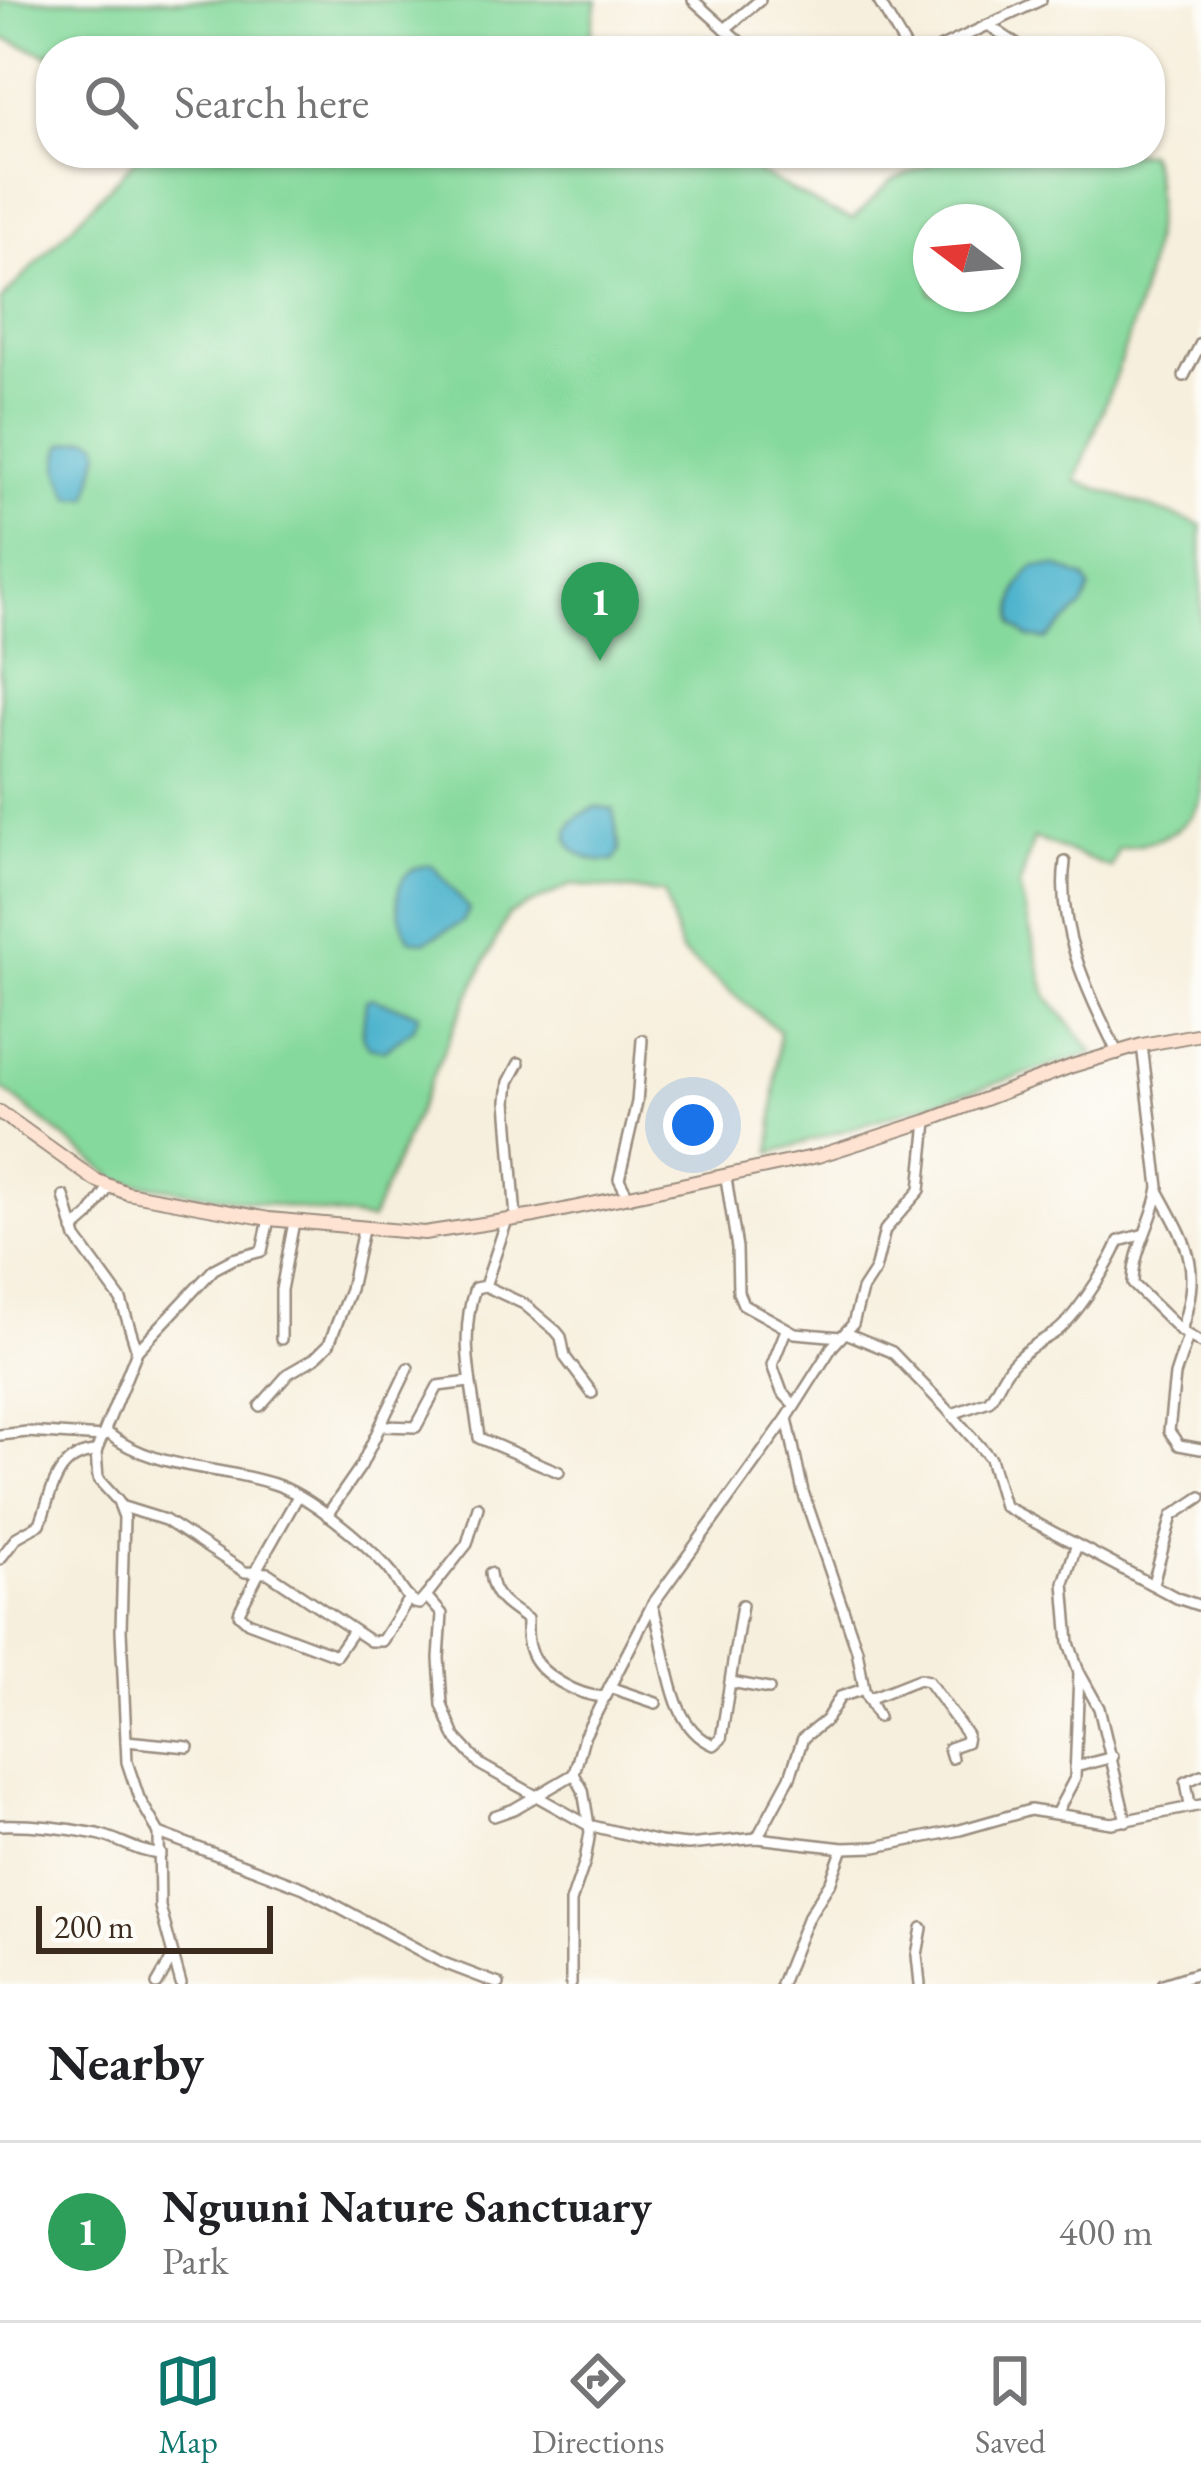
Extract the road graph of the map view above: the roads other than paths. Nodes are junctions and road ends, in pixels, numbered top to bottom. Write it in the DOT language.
graph roads {
  1 [pos="693,0"];
  2 [pos="760,0"];
  3 [pos="878,0"];
  4 [pos="1041,0"];
  5 [pos="988,25"];
  6 [pos="724,29"];
  7 [pos="732,36"];
  8 [pos="899,36"];
  9 [pos="965,36"];
  10 [pos="1005,36"];
  11 [pos="1201,343"];
  12 [pos="1184,376"];
  13 [pos="1065,862"];
  14 [pos="1200,1034"];
  15 [pos="642,1040"];
  16 [pos="1142,1046"];
  17 [pos="1118,1054"];
  18 [pos="519,1063"];
  19 [pos="0,1112"];
  20 [pos="927,1121"];
  21 [pos="726,1178"];
  22 [pos="109,1187"];
  23 [pos="1158,1192"];
  24 [pos="64,1196"];
  25 [pos="629,1198"];
  26 [pos="269,1219"];
  27 [pos="511,1219"];
  28 [pos="294,1222"];
  29 [pos="73,1230"];
  30 [pos="363,1230"];
  31 [pos="1141,1235"];
  32 [pos="1199,1261"];
  33 [pos="485,1286"];
  34 [pos="786,1330"];
  35 [pos="1185,1334"];
  36 [pos="844,1335"];
  37 [pos="281,1340"];
  38 [pos="1201,1343"];
  39 [pos="137,1351"];
  40 [pos="408,1368"];
  41 [pos="469,1382"];
  42 [pos="592,1394"];
  43 [pos="794,1405"];
  44 [pos="260,1406"];
  45 [pos="952,1414"];
  46 [pos="787,1418"];
  47 [pos="383,1426"];
  48 [pos="104,1435"];
  49 [pos="0,1436"];
  50 [pos="1201,1449"];
  51 [pos="96,1452"];
  52 [pos="559,1472"];
  53 [pos="298,1496"];
  54 [pos="1201,1497"];
  55 [pos="120,1506"];
  56 [pos="478,1507"];
  57 [pos="327,1515"];
  58 [pos="1076,1547"];
  59 [pos="0,1559"];
  60 [pos="258,1572"];
  61 [pos="490,1574"];
  62 [pos="1153,1583"];
  63 [pos="426,1596"];
  64 [pos="409,1598"];
  65 [pos="652,1605"];
  66 [pos="742,1605"];
  67 [pos="1201,1606"];
  68 [pos="352,1632"];
  69 [pos="1078,1672"];
  70 [pos="731,1682"];
  71 [pos="770,1689"];
  72 [pos="607,1692"];
  73 [pos="866,1694"];
  74 [pos="656,1702"];
  75 [pos="878,1717"];
  76 [pos="126,1742"];
  77 [pos="188,1748"];
  78 [pos="1113,1757"];
  79 [pos="952,1758"];
  80 [pos="1075,1767"];
  81 [pos="574,1774"];
  82 [pos="1201,1775"];
  83 [pos="539,1796"];
  84 [pos="1196,1805"];
  85 [pos="1058,1812"];
  86 [pos="494,1816"];
  87 [pos="1126,1821"];
  88 [pos="0,1825"];
  89 [pos="588,1826"];
  90 [pos="159,1833"];
  91 [pos="757,1838"];
  92 [pos="842,1848"];
  93 [pos="161,1854"];
  94 [pos="922,1928"];
  95 [pos="173,1955"];
  96 [pos="1201,1972"];
  97 [pos="157,1984"];
  98 [pos="181,1984"];
  99 [pos="499,1984"];
  100 [pos="571,1984"];
  101 [pos="781,1984"];
  102 [pos="920,1984"];
  103 [pos="1163,1984"];
  1 -- 6 [label="street"];
  2 -- 6 [label="street"];
  3 -- 8 [label="street"];
  4 -- 5 [label="street"];
  5 -- 9 [label="street"];
  5 -- 10 [label="street"];
  6 -- 7 [label="street"];
  11 -- 12 [label="street"];
  13 -- 17 [label="street"];
  14 -- 16 [label="main road"];
  15 -- 25 [label="street"];
  16 -- 17 [label="main road"];
  16 -- 23 [label="street"];
  17 -- 20 [label="main road"];
  18 -- 27 [label="street"];
  19 -- 22 [label="main road"];
  20 -- 21 [label="main road"];
  20 -- 36 [label="street"];
  21 -- 25 [label="main road"];
  21 -- 34 [label="street"];
  22 -- 26 [label="main road"];
  22 -- 29 [label="street"];
  23 -- 31 [label="street"];
  23 -- 32 [label="street"];
  24 -- 29 [label="street"];
  25 -- 27 [label="main road"];
  26 -- 28 [label="main road"];
  26 -- 39 [label="street"];
  27 -- 30 [label="main road"];
  27 -- 33 [label="street"];
  28 -- 30 [label="main road"];
  28 -- 37 [label="street"];
  29 -- 39 [label="street"];
  30 -- 44 [label="street"];
  31 -- 35 [label="street"];
  31 -- 45 [label="street"];
  32 -- 35 [label="street"];
  33 -- 41 [label="street"];
  33 -- 42 [label="street"];
  34 -- 36 [label="street"];
  34 -- 43 [label="street"];
  35 -- 38 [label="street"];
  35 -- 50 [label="street"];
  36 -- 43 [label="street"];
  36 -- 45 [label="street"];
  39 -- 48 [label="street"];
  40 -- 47 [label="street"];
  41 -- 47 [label="street"];
  41 -- 52 [label="street"];
  43 -- 46 [label="street"];
  45 -- 58 [label="street"];
  46 -- 65 [label="street"];
  46 -- 73 [label="street"];
  47 -- 57 [label="street"];
  48 -- 49 [label="street"];
  48 -- 51 [label="street"];
  48 -- 53 [label="street"];
  51 -- 55 [label="street"];
  51 -- 59 [label="street"];
  53 -- 57 [label="street"];
  53 -- 60 [label="street"];
  54 -- 62 [label="street"];
  55 -- 60 [label="street"];
  55 -- 76 [label="street"];
  56 -- 63 [label="street"];
  57 -- 64 [label="street"];
  58 -- 62 [label="street"];
  58 -- 69 [label="street"];
  60 -- 68 [label="street"];
  60 -- 68 [label="street"];
  61 -- 72 [label="street"];
  62 -- 67 [label="street"];
  63 -- 64 [label="street"];
  63 -- 83 [label="street"];
  64 -- 68 [label="street"];
  65 -- 70 [label="street"];
  65 -- 72 [label="street"];
  66 -- 70 [label="street"];
  69 -- 78 [label="street"];
  69 -- 80 [label="street"];
  70 -- 71 [label="street"];
  72 -- 74 [label="street"];
  72 -- 81 [label="street"];
  73 -- 75 [label="street"];
  73 -- 79 [label="street"];
  73 -- 91 [label="street"];
  76 -- 77 [label="street"];
  76 -- 90 [label="street"];
  78 -- 80 [label="street"];
  78 -- 87 [label="street"];
  80 -- 85 [label="street"];
  81 -- 83 [label="street"];
  81 -- 89 [label="street"];
  82 -- 84 [label="street"];
  83 -- 86 [label="street"];
  83 -- 89 [label="street"];
  84 -- 87 [label="street"];
  85 -- 87 [label="street"];
  85 -- 92 [label="street"];
  88 -- 93 [label="street"];
  89 -- 91 [label="street"];
  89 -- 100 [label="street"];
  90 -- 93 [label="street"];
  90 -- 99 [label="street"];
  91 -- 92 [label="street"];
  92 -- 101 [label="street"];
  93 -- 95 [label="street"];
  94 -- 102 [label="street"];
  95 -- 97 [label="street"];
  95 -- 98 [label="street"];
  96 -- 103 [label="street"];
}
